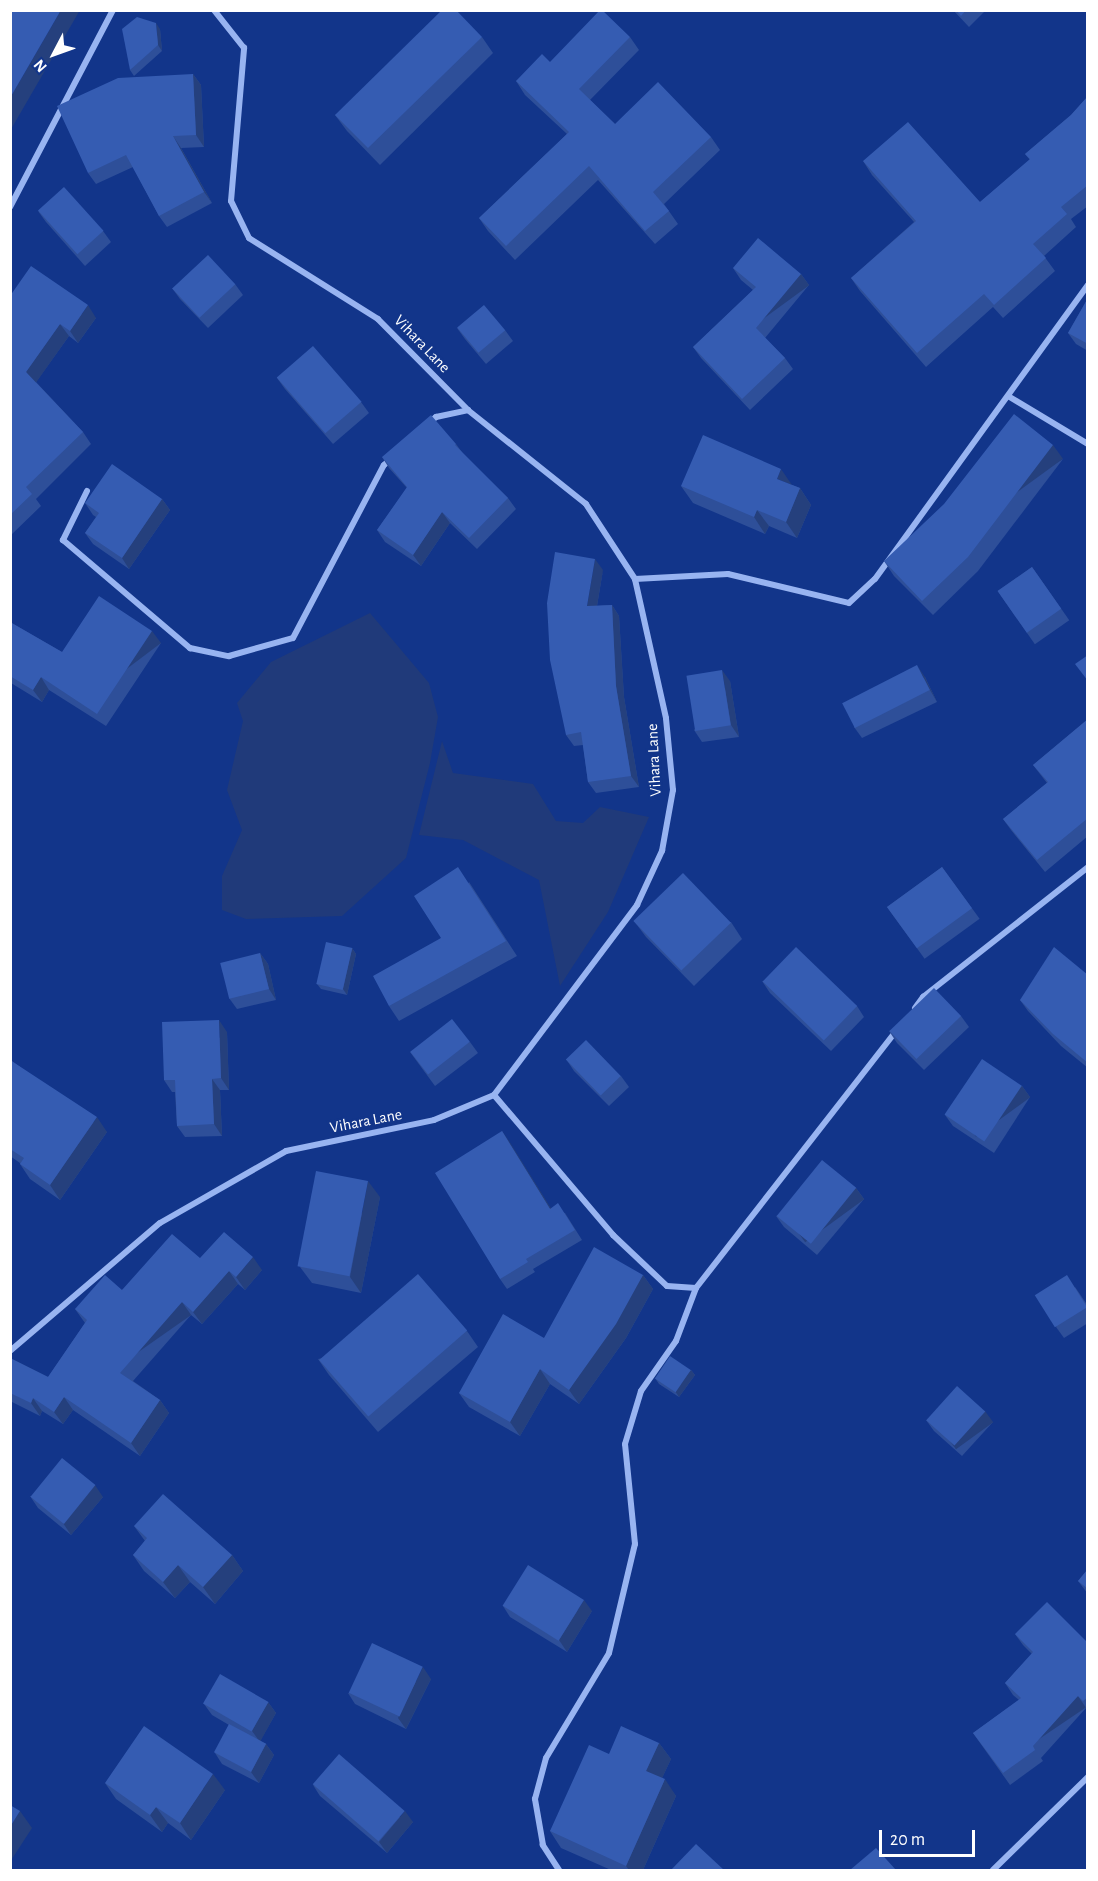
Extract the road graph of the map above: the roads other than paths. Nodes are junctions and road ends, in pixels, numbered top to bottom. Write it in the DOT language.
graph roads {
  1 [pos="113,10"];
  2 [pos="214,10"];
  3 [pos="10,207"];
  4 [pos="1088,285"];
  5 [pos="1008,396"];
  6 [pos="468,410"];
  7 [pos="427,425"];
  8 [pos="1088,444"];
  9 [pos="401,449"];
  10 [pos="87,491"];
  11 [pos="634,579"];
  12 [pos="1088,867"];
  13 [pos="908,1016"];
  14 [pos="901,1025"];
  15 [pos="494,1095"];
  16 [pos="696,1288"];
  17 [pos="10,1351"];
  18 [pos="1088,1777"];
  19 [pos="559,1870"];
  20 [pos="993,1870"];
  1 -- 3 [label="street"];
  2 -- 6 [label="street, Vihara Lane"];
  4 -- 5 [label="street"];
  5 -- 8 [label="street"];
  5 -- 11 [label="street"];
  6 -- 7 [label="street"];
  6 -- 11 [label="street, Vihara Lane"];
  9 -- 10 [label="street"];
  11 -- 15 [label="street, Vihara Lane"];
  12 -- 13 [label="street"];
  14 -- 16 [label="street"];
  15 -- 16 [label="street"];
  15 -- 17 [label="street, Vihara Lane"];
  16 -- 19 [label="street"];
  18 -- 20 [label="street"];
}
